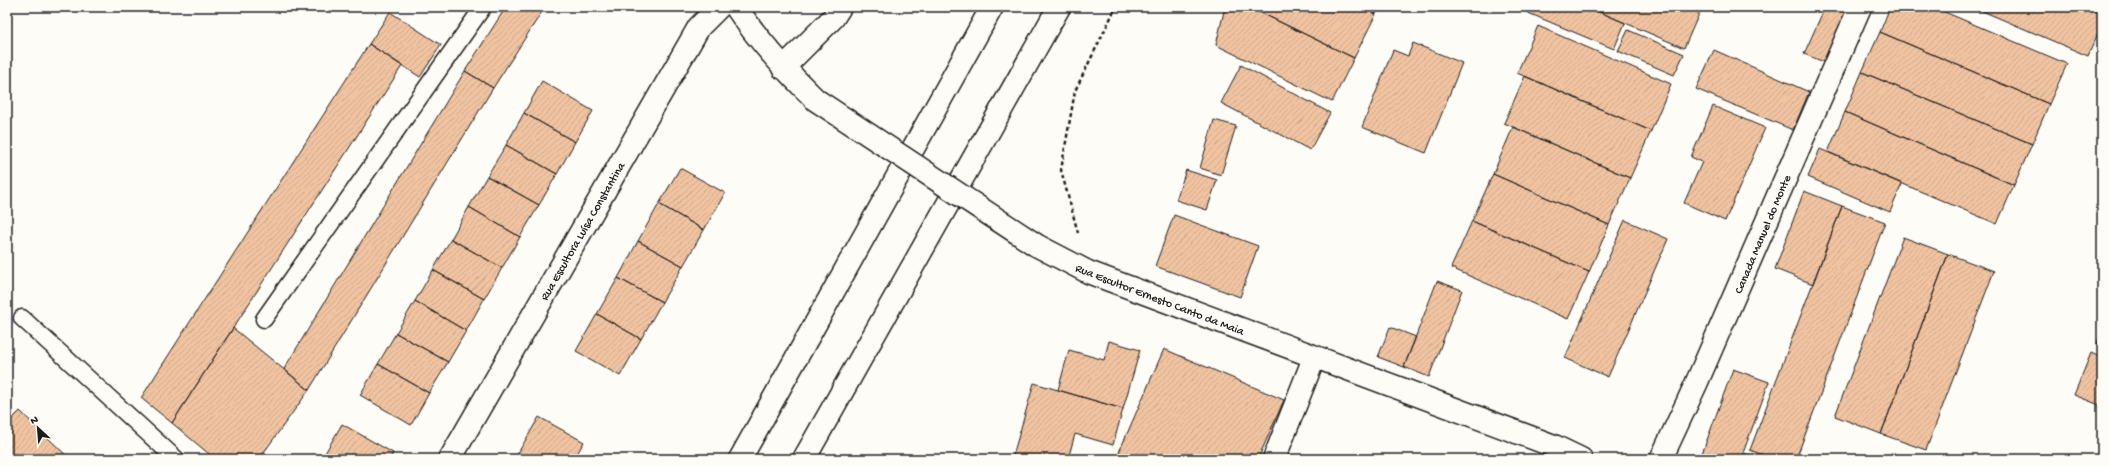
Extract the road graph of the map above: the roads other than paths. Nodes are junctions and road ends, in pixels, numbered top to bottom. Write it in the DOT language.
graph roads {
  1 [pos="482,7"];
  2 [pos="719,7"];
  3 [pos="736,7"];
  4 [pos="840,7"];
  5 [pos="992,7"];
  6 [pos="1059,7"];
  7 [pos="1860,7"];
  8 [pos="783,68"];
  9 [pos="22,318"];
  10 [pos="264,319"];
  11 [pos="1314,358"];
  12 [pos="176,459"];
  13 [pos="450,459"];
  14 [pos="740,459"];
  15 [pos="804,459"];
  16 [pos="1274,459"];
  17 [pos="1581,459"];
  18 [pos="1661,459"];
  1 -- 10 [label="lane"];
  2 -- 13 [label="main road, Rua Escultora Luísa Constantina"];
  3 -- 8 [label="main road, Rua Escultor Ernesto Canto da Maia"];
  4 -- 8 [label="main road"];
  5 -- 14 [label="main road"];
  6 -- 15 [label="main road"];
  7 -- 18 [label="main road, Canada Manuel do Monte"];
  8 -- 11 [label="main road, Rua Escultor Ernesto Canto da Maia, bridge"];
  9 -- 12 [label="lane"];
  11 -- 16 [label="main road"];
  11 -- 17 [label="main road, Rua Escultor Ernesto Canto da Maia"];
}
